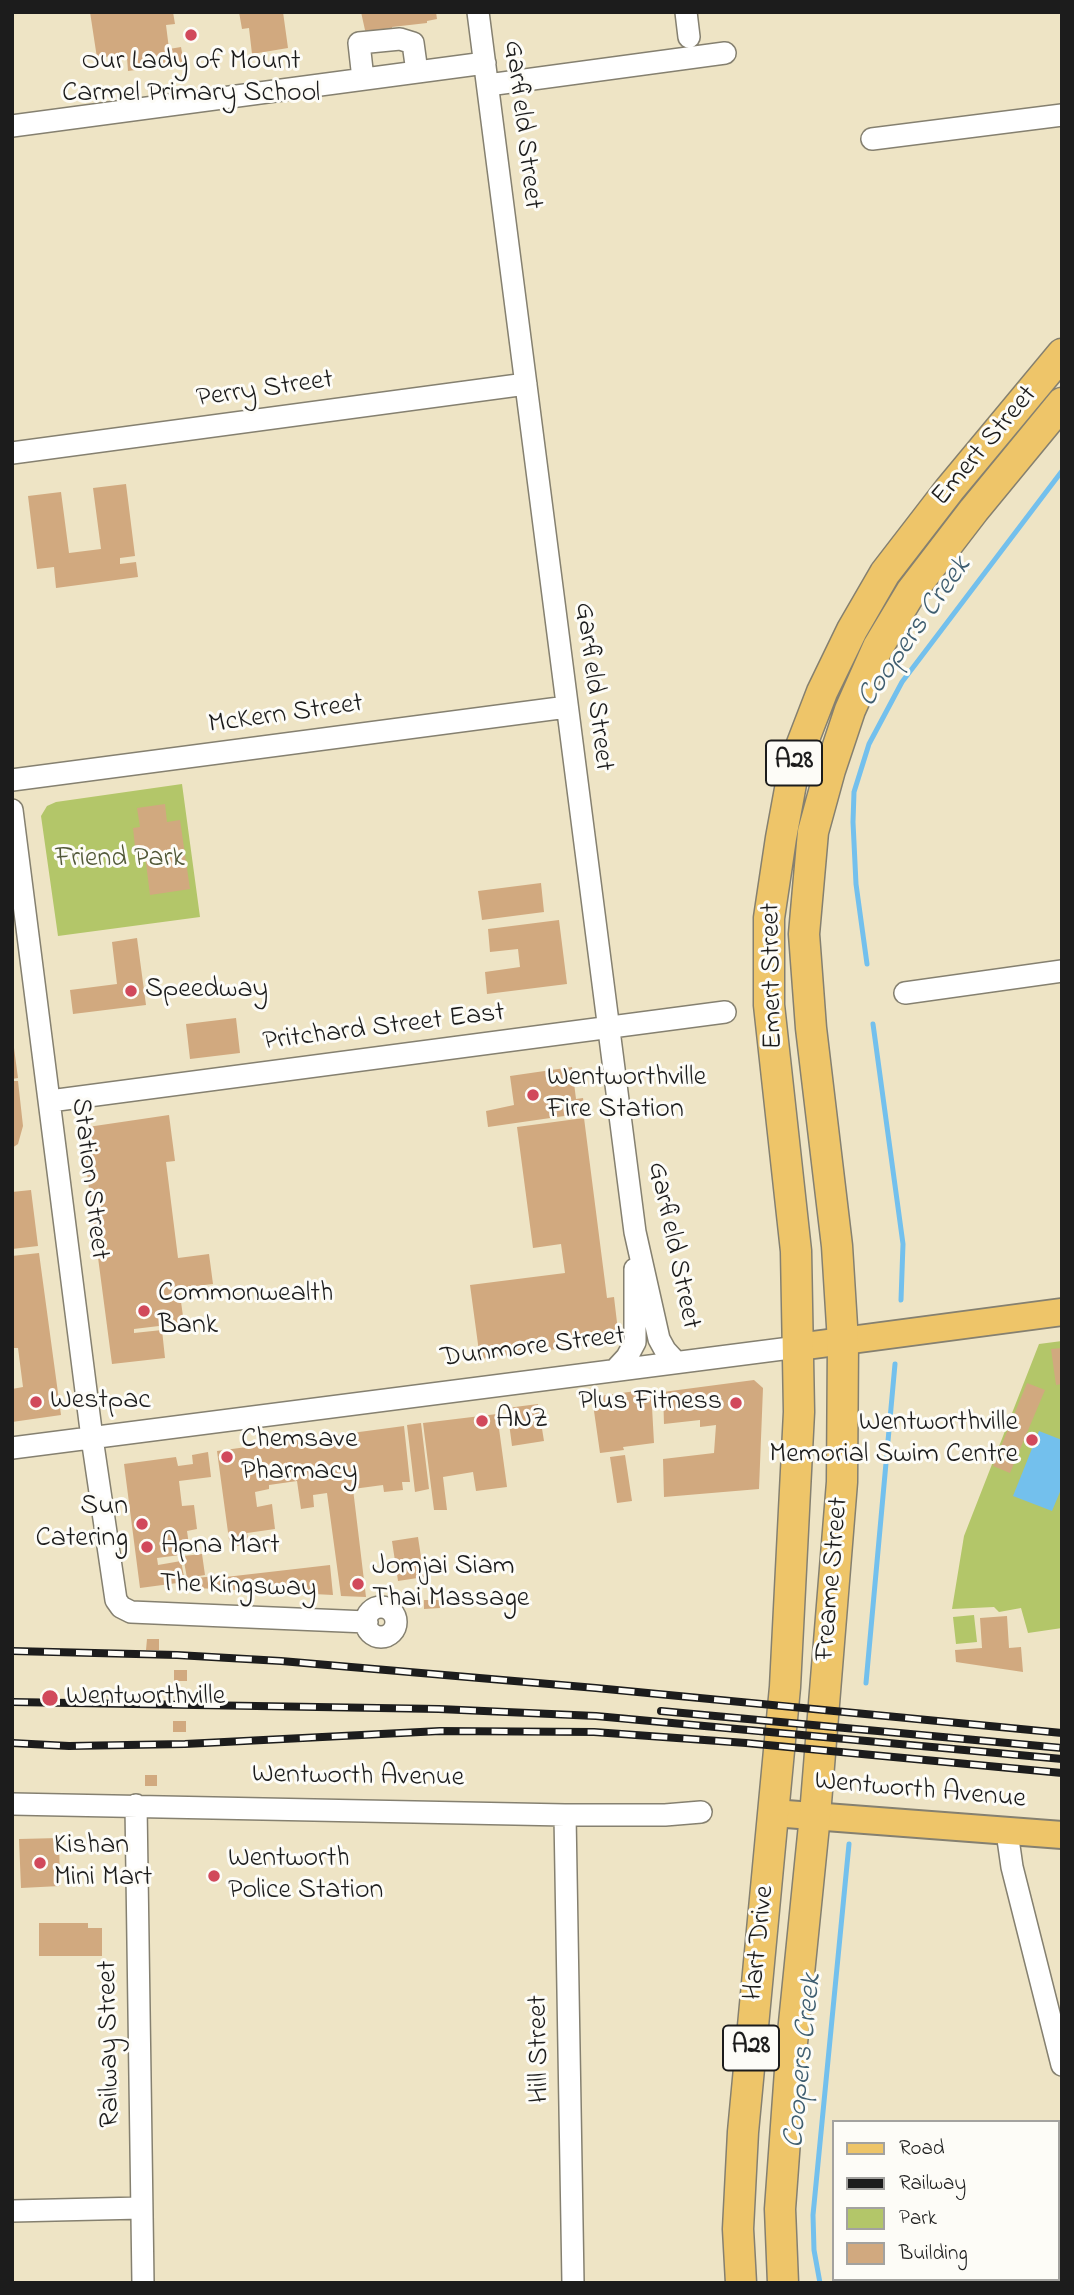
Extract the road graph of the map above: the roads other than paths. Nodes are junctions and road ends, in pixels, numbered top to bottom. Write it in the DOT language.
graph roads {
  1 [pos="478,12"];
  2 [pos="686,12"];
  3 [pos="690,37"];
  4 [pos="725,53"];
  5 [pos="485,63"];
  6 [pos="417,72"];
  7 [pos="363,79"];
  8 [pos="488,85"];
  9 [pos="1062,115"];
  10 [pos="12,126"];
  11 [pos="872,139"];
  12 [pos="1062,354"];
  13 [pos="526,384"];
  14 [pos="1062,402"];
  15 [pos="12,453"];
  16 [pos="567,707"];
  17 [pos="12,780"];
  18 [pos="12,810"];
  19 [pos="1062,971"];
  20 [pos="905,993"];
  21 [pos="725,1012"];
  22 [pos="608,1027"];
  23 [pos="50,1101"];
  24 [pos="635,1232"];
  25 [pos="1062,1312"];
  26 [pos="843,1342"];
  27 [pos="798,1346"];
  28 [pos="676,1362"];
  29 [pos="615,1370"];
  30 [pos="92,1438"];
  31 [pos="12,1448"];
  32 [pos="114,1596"];
  33 [pos="367,1622"];
  34 [pos="12,1804"];
  35 [pos="136,1805"];
  36 [pos="701,1812"];
  37 [pos="774,1813"];
  38 [pos="565,1815"];
  39 [pos="815,1815"];
  40 [pos="1007,1832"];
  41 [pos="1062,1835"];
  42 [pos="1062,2065"];
  43 [pos="141,2208"];
  44 [pos="12,2211"];
  45 [pos="142,2283"];
  46 [pos="573,2283"];
  47 [pos="741,2283"];
  48 [pos="783,2283"];
  1 -- 5 [label="street, Garfield Street"];
  2 -- 3 [label="street"];
  4 -- 8 [label="street"];
  5 -- 6 [label="street"];
  5 -- 8 [label="street, Garfield Street"];
  6 -- 7 [label="street"];
  6 -- 7 [label="street"];
  7 -- 10 [label="street"];
  8 -- 13 [label="street, Garfield Street"];
  9 -- 11 [label="street"];
  12 -- 27 [label="highway, Emert Street / A28"];
  13 -- 15 [label="street, Perry Street"];
  13 -- 16 [label="street, Garfield Street"];
  14 -- 26 [label="highway, Emert Street / A28"];
  16 -- 17 [label="street, McKern Street"];
  16 -- 22 [label="street, Garfield Street"];
  18 -- 23 [label="street, Station Street"];
  19 -- 20 [label="street"];
  21 -- 22 [label="street, Pritchard Street East"];
  22 -- 23 [label="street, Pritchard Street East"];
  22 -- 24 [label="street, Garfield Street"];
  23 -- 30 [label="street, Station Street"];
  24 -- 28 [label="street, Garfield Street"];
  24 -- 29 [label="street"];
  25 -- 26 [label="main road, Dunmore Street"];
  26 -- 27 [label="main road, Dunmore Street"];
  26 -- 39 [label="highway, Freame Street / A28"];
  27 -- 28 [label="street, Dunmore Street"];
  27 -- 37 [label="highway, Freame Street / A28"];
  28 -- 29 [label="street, Dunmore Street"];
  29 -- 30 [label="street, Dunmore Street"];
  30 -- 31 [label="street, Dunmore Street"];
  30 -- 32 [label="street, Station Street"];
  32 -- 33 [label="street, The Kingsway"];
  34 -- 35 [label="street, Wentworth Avenue"];
  35 -- 38 [label="street, Wentworth Avenue"];
  35 -- 43 [label="street, Railway Street"];
  36 -- 38 [label="street, Wentworth Avenue"];
  37 -- 39 [label="main road, Wentworth Avenue"];
  37 -- 47 [label="highway, Hart Drive / A28"];
  38 -- 46 [label="street, Hill Street"];
  39 -- 40 [label="main road, Wentworth Avenue"];
  39 -- 48 [label="highway, Hart Drive / A28"];
  40 -- 41 [label="main road, Wentworth Avenue"];
  40 -- 42 [label="street"];
  43 -- 44 [label="street"];
  43 -- 45 [label="street, Railway Street"];
}
